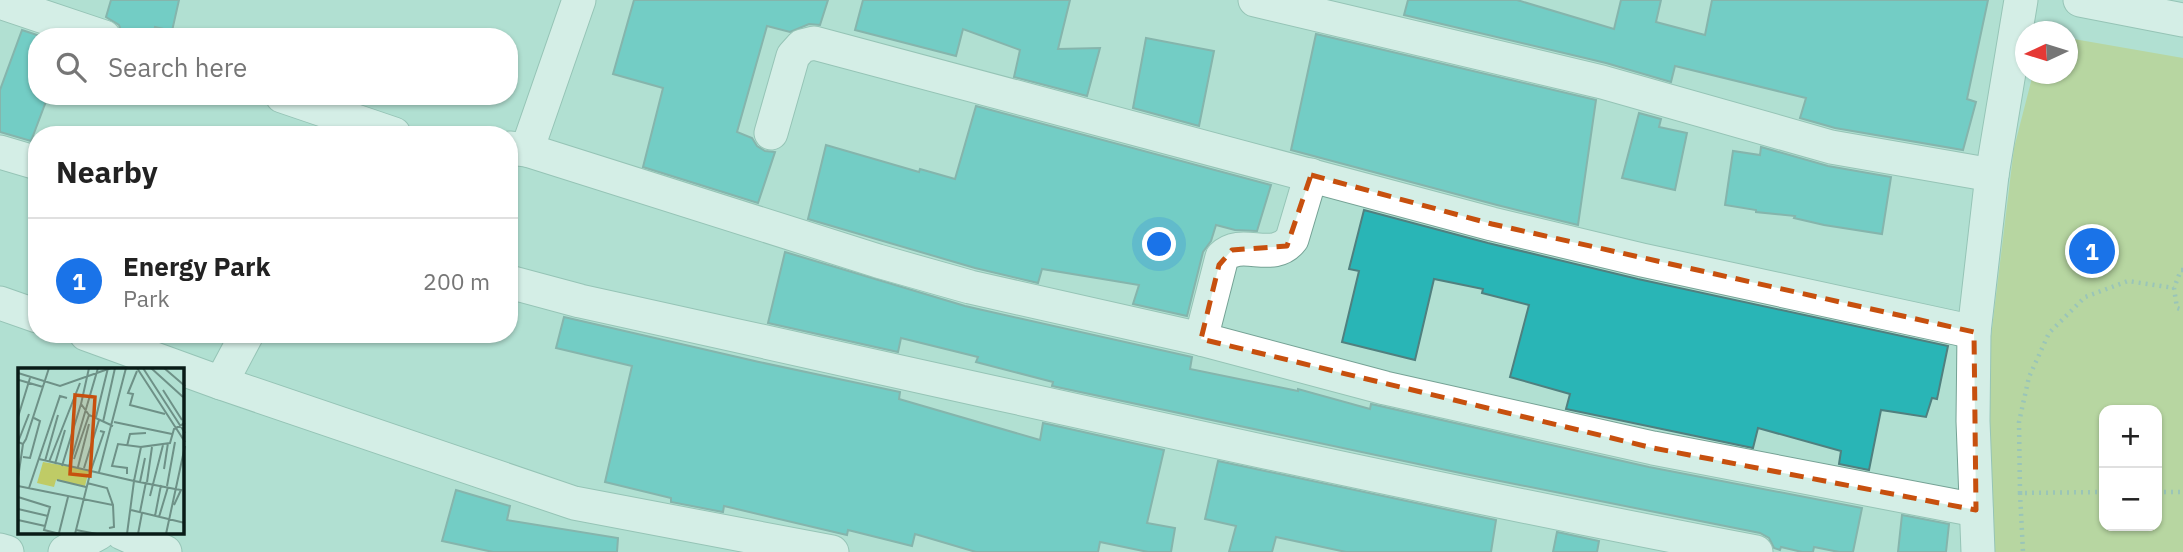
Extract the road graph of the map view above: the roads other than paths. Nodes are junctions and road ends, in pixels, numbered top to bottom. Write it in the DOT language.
graph roads {
  1 [pos="579,0"];
  2 [pos="1255,0"];
  3 [pos="2021,0"];
  4 [pos="2080,0"];
  5 [pos="0,2"];
  6 [pos="2183,20"];
  7 [pos="77,28"];
  8 [pos="309,105"];
  9 [pos="372,126"];
  10 [pos="771,133"];
  11 [pos="518,149"];
  12 [pos="0,152"];
  13 [pos="28,160"];
  14 [pos="1311,175"];
  15 [pos="1992,175"];
  16 [pos="518,284"];
  17 [pos="0,303"];
  18 [pos="28,313"];
  19 [pos="1974,332"];
  20 [pos="1200,340"];
  21 [pos="111,343"];
  22 [pos="242,343"];
  23 [pos="180,368"];
  24 [pos="184,370"];
  25 [pos="221,383"];
  26 [pos="1976,510"];
  27 [pos="97,534"];
  28 [pos="124,534"];
  29 [pos="0,550"];
  30 [pos="7,552"];
  31 [pos="65,552"];
  32 [pos="165,552"];
  33 [pos="832,552"];
  34 [pos="1756,552"];
  35 [pos="1978,552"];
  1 -- 11 [label="street"];
  2 -- 15 [label="street"];
  3 -- 15 [label="street"];
  4 -- 6 [label="street"];
  5 -- 7 [label="street"];
  8 -- 9 [label="street"];
  10 -- 14 [label="street"];
  11 -- 20 [label="street"];
  12 -- 13 [label="street"];
  14 -- 19 [label="street"];
  14 -- 20 [label="street"];
  15 -- 19 [label="street"];
  16 -- 34 [label="street"];
  17 -- 18 [label="street"];
  19 -- 26 [label="street"];
  20 -- 26 [label="street"];
  21 -- 23 [label="street"];
  22 -- 25 [label="street"];
  24 -- 25 [label="street"];
  25 -- 33 [label="street"];
  26 -- 35 [label="street"];
  27 -- 31 [label="street"];
  28 -- 32 [label="street"];
  29 -- 30 [label="street"];
}
